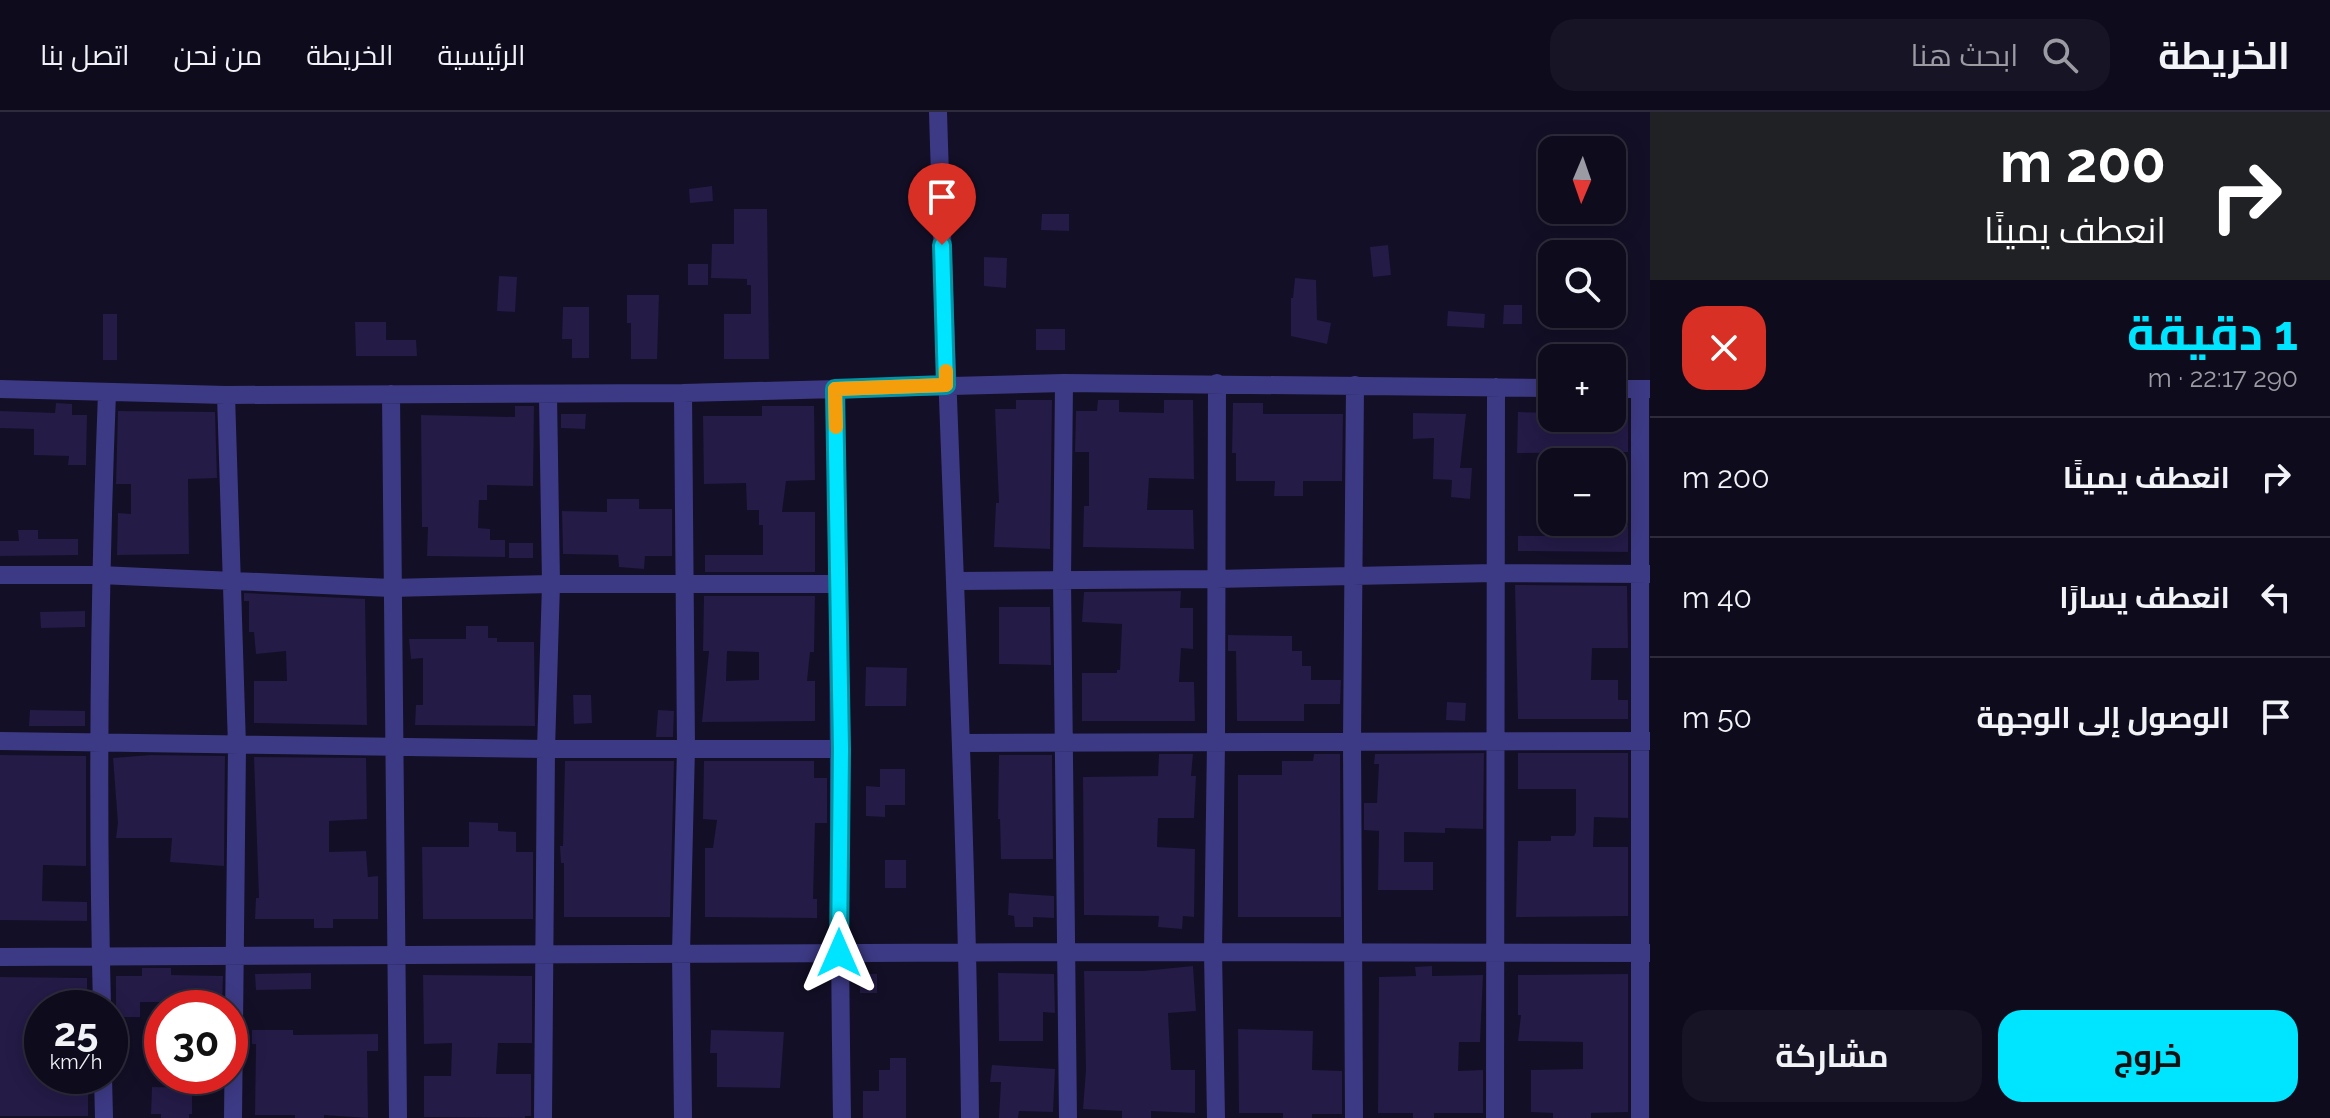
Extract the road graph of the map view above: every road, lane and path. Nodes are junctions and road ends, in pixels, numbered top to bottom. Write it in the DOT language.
graph roads {
  1 [pos="938,112"];
  2 [pos="1064,383"];
  3 [pos="1217,383"];
  4 [pos="946,385"];
  5 [pos="1355,385"];
  6 [pos="1496,387"];
  7 [pos="1538,388"];
  8 [pos="0,389"];
  9 [pos="835,389"];
  10 [pos="1645,389"];
  11 [pos="107,393"];
  12 [pos="683,393"];
  13 [pos="391,394"];
  14 [pos="226,395"];
  15 [pos="548,395"];
  16 [pos="1494,573"];
  17 [pos="1645,574"];
  18 [pos="0,575"];
  19 [pos="100,575"];
  20 [pos="1354,575"];
  21 [pos="1215,579"];
  22 [pos="231,580"];
  23 [pos="1062,580"];
  24 [pos="957,581"];
  25 [pos="551,584"];
  26 [pos="839,584"];
  27 [pos="683,586"];
  28 [pos="391,588"];
  29 [pos="0,741"];
  30 [pos="1352,742"];
  31 [pos="1494,742"];
  32 [pos="1645,742"];
  33 [pos="99,743"];
  34 [pos="961,743"];
  35 [pos="1064,743"];
  36 [pos="1216,743"];
  37 [pos="237,746"];
  38 [pos="395,746"];
  39 [pos="686,748"];
  40 [pos="546,749"];
  41 [pos="841,749"];
  42 [pos="1065,952"];
  43 [pos="1213,952"];
  44 [pos="1351,952"];
  45 [pos="681,953"];
  46 [pos="839,953"];
  47 [pos="1494,953"];
  48 [pos="1645,953"];
  49 [pos="397,954"];
  50 [pos="544,954"];
  51 [pos="968,954"];
  52 [pos="234,955"];
  53 [pos="0,957"];
  54 [pos="101,958"];
  55 [pos="102,990"];
  56 [pos="103,1094"];
  57 [pos="104,1118"];
  58 [pos="233,1118"];
  59 [pos="398,1118"];
  60 [pos="543,1118"];
  61 [pos="683,1118"];
  62 [pos="842,1118"];
  63 [pos="970,1118"];
  64 [pos="1068,1118"];
  65 [pos="1216,1118"];
  66 [pos="1354,1118"];
  67 [pos="1495,1118"];
  68 [pos="1640,1118"];
  1 -- 4 [label="street"];
  2 -- 3 [label="street"];
  2 -- 4 [label="street"];
  2 -- 23 [label="street"];
  3 -- 5 [label="street"];
  3 -- 21 [label="street"];
  4 -- 9 [label="street"];
  4 -- 24 [label="street"];
  5 -- 6 [label="street"];
  5 -- 20 [label="street"];
  6 -- 7 [label="street"];
  6 -- 16 [label="street"];
  8 -- 11 [label="street"];
  9 -- 12 [label="street"];
  9 -- 26 [label="street"];
  10 -- 17 [label="street"];
  11 -- 14 [label="street"];
  11 -- 19 [label="street"];
  12 -- 15 [label="street"];
  12 -- 27 [label="street"];
  13 -- 14 [label="street"];
  13 -- 15 [label="street"];
  13 -- 28 [label="street"];
  14 -- 22 [label="street"];
  15 -- 25 [label="street"];
  16 -- 17 [label="street"];
  16 -- 20 [label="street"];
  16 -- 31 [label="street"];
  17 -- 32 [label="street"];
  18 -- 19 [label="street"];
  19 -- 22 [label="street"];
  19 -- 33 [label="street"];
  20 -- 21 [label="street"];
  20 -- 30 [label="street"];
  21 -- 23 [label="street"];
  21 -- 36 [label="street"];
  22 -- 28 [label="street"];
  22 -- 37 [label="street"];
  23 -- 24 [label="street"];
  23 -- 35 [label="street"];
  24 -- 34 [label="street"];
  25 -- 27 [label="street"];
  25 -- 28 [label="street"];
  25 -- 40 [label="street"];
  26 -- 27 [label="street"];
  26 -- 41 [label="street"];
  27 -- 39 [label="street"];
  28 -- 38 [label="street"];
  29 -- 33 [label="street"];
  30 -- 31 [label="street"];
  30 -- 36 [label="street"];
  30 -- 44 [label="street"];
  31 -- 32 [label="street"];
  31 -- 47 [label="street"];
  32 -- 48 [label="street"];
  33 -- 37 [label="street"];
  33 -- 54 [label="street"];
  34 -- 35 [label="street"];
  34 -- 51 [label="street"];
  35 -- 36 [label="street"];
  35 -- 42 [label="street"];
  36 -- 43 [label="street"];
  37 -- 38 [label="street"];
  37 -- 52 [label="street"];
  38 -- 40 [label="street"];
  38 -- 49 [label="street"];
  39 -- 40 [label="street"];
  39 -- 41 [label="street"];
  39 -- 45 [label="street"];
  40 -- 50 [label="street"];
  41 -- 46 [label="street"];
  42 -- 43 [label="street"];
  42 -- 51 [label="street"];
  42 -- 64 [label="street"];
  43 -- 44 [label="street"];
  43 -- 65 [label="street"];
  44 -- 47 [label="street"];
  44 -- 66 [label="street"];
  45 -- 46 [label="street"];
  45 -- 50 [label="street"];
  45 -- 61 [label="street"];
  46 -- 51 [label="street"];
  46 -- 62 [label="street"];
  47 -- 48 [label="street"];
  47 -- 67 [label="street"];
  48 -- 68 [label="street"];
  49 -- 50 [label="street"];
  49 -- 52 [label="street"];
  49 -- 59 [label="street"];
  50 -- 60 [label="street"];
  51 -- 63 [label="street"];
  52 -- 54 [label="street"];
  52 -- 58 [label="street"];
  53 -- 54 [label="street"];
  54 -- 55 [label="street"];
  56 -- 57 [label="street"];
}
